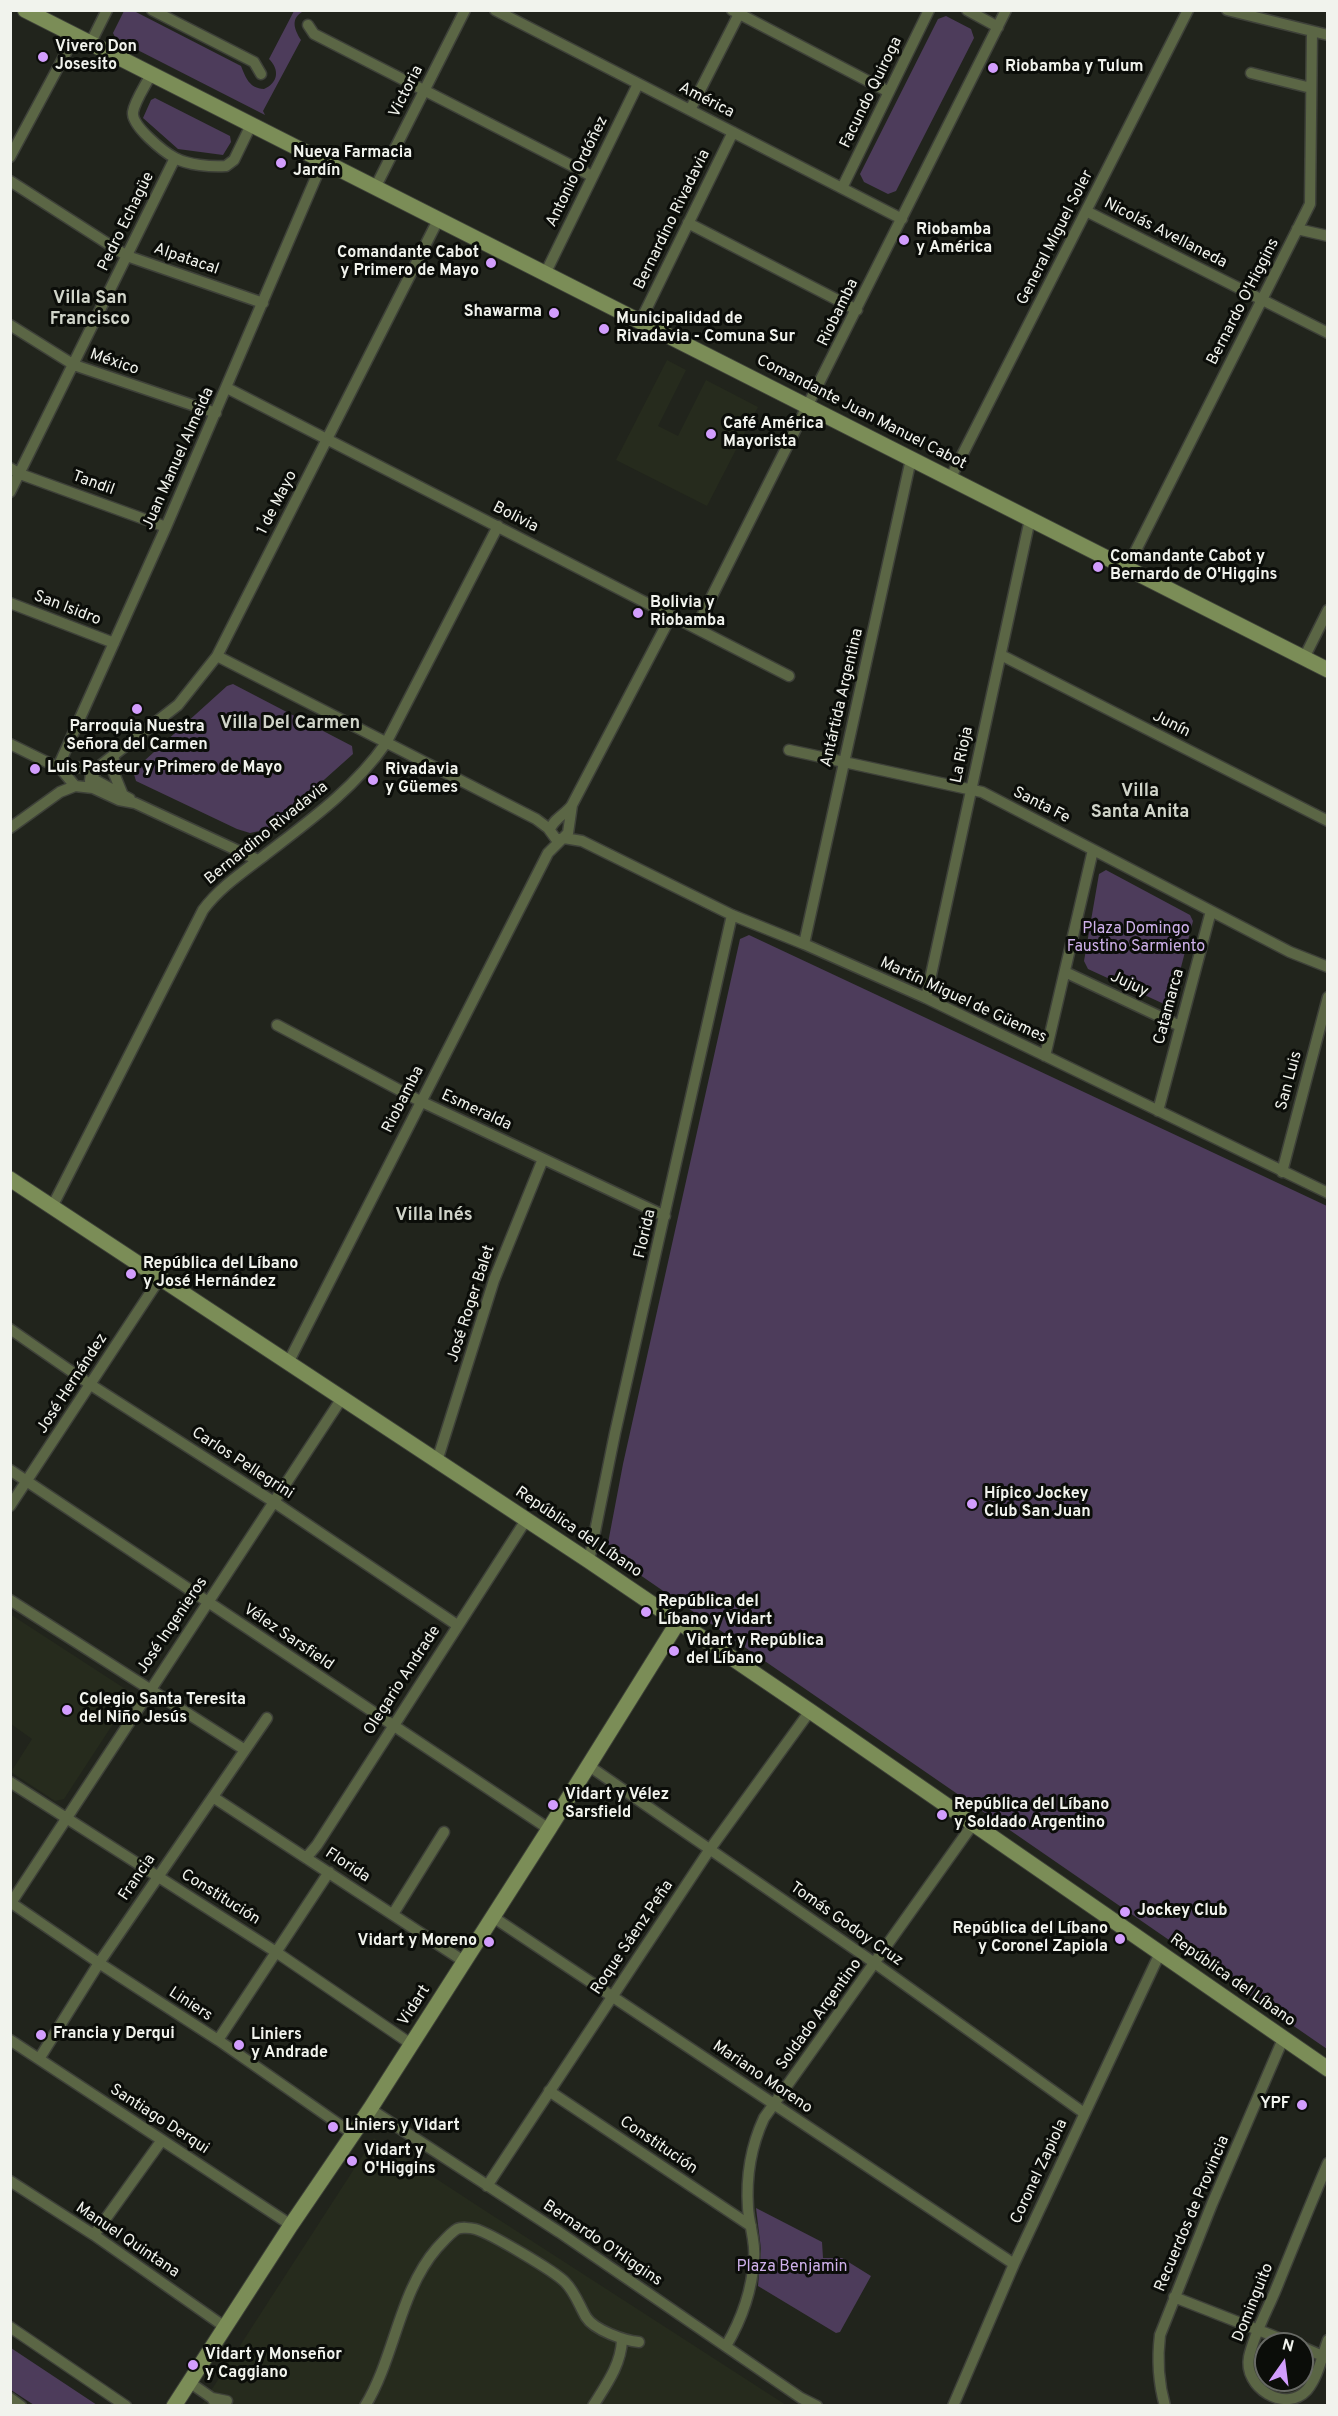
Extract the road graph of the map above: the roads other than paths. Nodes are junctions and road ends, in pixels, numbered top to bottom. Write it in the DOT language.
graph roads {
  1 [pos="25,10"];
  2 [pos="107,10"];
  3 [pos="152,10"];
  4 [pos="465,10"];
  5 [pos="495,10"];
  6 [pos="929,10"];
  7 [pos="967,10"];
  8 [pos="1006,10"];
  9 [pos="1188,10"];
  10 [pos="1227,10"];
  11 [pos="736,12"];
  12 [pos="308,25"];
  13 [pos="998,27"];
  14 [pos="1312,31"];
  15 [pos="1328,35"];
  16 [pos="75,36"];
  17 [pos="90,44"];
  18 [pos="1251,73"];
  19 [pos="261,74"];
  20 [pos="151,75"];
  21 [pos="638,84"];
  22 [pos="1311,88"];
  23 [pos="424,92"];
  24 [pos="890,92"];
  25 [pos="690,110"];
  26 [pos="251,125"];
  27 [pos="733,132"];
  28 [pos="14,142"];
  29 [pos="10,157"];
  30 [pos="175,158"];
  31 [pos="323,161"];
  32 [pos="592,176"];
  33 [pos="10,181"];
  34 [pos="375,188"];
  35 [pos="842,188"];
  36 [pos="1086,211"];
  37 [pos="902,219"];
  38 [pos="438,220"];
  39 [pos="688,224"];
  40 [pos="1297,229"];
  41 [pos="1328,236"];
  42 [pos="127,256"];
  43 [pos="544,274"];
  44 [pos="1262,300"];
  45 [pos="263,303"];
  46 [pos="857,310"];
  47 [pos="640,322"];
  48 [pos="10,325"];
  49 [pos="1328,333"];
  50 [pos="74,365"];
  51 [pos="227,388"];
  52 [pos="809,407"];
  53 [pos="216,413"];
  54 [pos="327,439"];
  55 [pos="911,459"];
  56 [pos="15,471"];
  57 [pos="950,479"];
  58 [pos="10,492"];
  59 [pos="1030,519"];
  60 [pos="498,526"];
  61 [pos="166,527"];
  62 [pos="1127,568"];
  63 [pos="10,603"];
  64 [pos="1328,610"];
  65 [pos="671,616"];
  66 [pos="696,628"];
  67 [pos="114,643"];
  68 [pos="1000,655"];
  69 [pos="217,656"];
  70 [pos="1304,658"];
  71 [pos="1328,670"];
  72 [pos="789,676"];
  73 [pos="386,743"];
  74 [pos="10,744"];
  75 [pos="789,750"];
  76 [pos="114,756"];
  77 [pos="844,762"];
  78 [pos="75,777"];
  79 [pos="971,790"];
  80 [pos="122,793"];
  81 [pos="135,803"];
  82 [pos="572,805"];
  83 [pos="1328,821"];
  84 [pos="553,826"];
  85 [pos="10,828"];
  86 [pos="566,833"];
  87 [pos="1093,850"];
  88 [pos="548,853"];
  89 [pos="258,860"];
  90 [pos="1211,911"];
  91 [pos="732,915"];
  92 [pos="804,944"];
  93 [pos="1328,968"];
  94 [pos="1065,972"];
  95 [pos="1328,997"];
  96 [pos="926,998"];
  97 [pos="277,1025"];
  98 [pos="1180,1026"];
  99 [pos="1045,1056"];
  100 [pos="420,1101"];
  101 [pos="1158,1111"];
  102 [pos="543,1159"];
  103 [pos="1282,1172"];
  104 [pos="10,1179"];
  105 [pos="1328,1193"];
  106 [pos="52,1207"];
  107 [pos="665,1216"];
  108 [pos="160,1278"];
  109 [pos="10,1329"];
  110 [pos="288,1362"];
  111 [pos="92,1385"];
  112 [pos="342,1398"];
  113 [pos="437,1461"];
  114 [pos="10,1470"];
  115 [pos="27,1481"];
  116 [pos="274,1502"];
  117 [pos="10,1506"];
  118 [pos="526,1520"];
  119 [pos="589,1561"];
  120 [pos="10,1600"];
  121 [pos="207,1602"];
  122 [pos="678,1622"];
  123 [pos="457,1625"];
  124 [pos="150,1688"];
  125 [pos="810,1711"];
  126 [pos="267,1718"];
  127 [pos="392,1725"];
  128 [pos="245,1750"];
  129 [pos="589,1766"];
  130 [pos="10,1782"];
  131 [pos="213,1797"];
  132 [pos="67,1818"];
  133 [pos="973,1824"];
  134 [pos="549,1829"];
  135 [pos="444,1832"];
  136 [pos="711,1849"];
  137 [pos="306,1858"];
  138 [pos="329,1872"];
  139 [pos="157,1876"];
  140 [pos="11,1902"];
  141 [pos="393,1914"];
  142 [pos="494,1917"];
  143 [pos="276,1952"];
  144 [pos="1160,1953"];
  145 [pos="465,1962"];
  146 [pos="99,1963"];
  147 [pos="876,1964"];
  148 [pos="611,1996"];
  149 [pos="1283,2039"];
  150 [pos="10,2040"];
  151 [pos="218,2040"];
  152 [pos="411,2044"];
  153 [pos="39,2059"];
  154 [pos="1328,2069"];
  155 [pos="549,2091"];
  156 [pos="774,2104"];
  157 [pos="370,2109"];
  158 [pos="1084,2113"];
  159 [pos="353,2134"];
  160 [pos="162,2140"];
  161 [pos="1328,2163"];
  162 [pos="10,2181"];
  163 [pos="487,2186"];
  164 [pos="291,2225"];
  165 [pos="751,2226"];
  166 [pos="94,2235"];
  167 [pos="1014,2264"];
  168 [pos="1174,2297"];
  169 [pos="10,2327"];
  170 [pos="225,2327"];
  171 [pos="1259,2329"];
  172 [pos="1266,2332"];
  173 [pos="622,2340"];
  174 [pos="1328,2340"];
  175 [pos="639,2342"];
  176 [pos="726,2346"];
  177 [pos="1325,2357"];
  178 [pos="189,2382"];
  179 [pos="10,2398"];
  180 [pos="219,2402"];
  181 [pos="21,2406"];
  182 [pos="126,2406"];
  183 [pos="174,2406"];
  184 [pos="365,2406"];
  185 [pos="593,2406"];
  186 [pos="817,2406"];
  187 [pos="953,2406"];
  188 [pos="1165,2406"];
  1 -- 16 [label="main road, Comandante Juan Manuel Cabot"];
  2 -- 17 [label="street"];
  3 -- 19 [label="street"];
  4 -- 23 [label="street, Victoria"];
  5 -- 21 [label="street, América"];
  6 -- 24 [label="street, Facundo Quiroga"];
  7 -- 13 [label="street"];
  8 -- 13 [label="street, Riobamba"];
  9 -- 36 [label="street, General Miguel Soler"];
  10 -- 14 [label="street"];
  11 -- 24 [label="street"];
  11 -- 25 [label="street"];
  12 -- 23 [label="street"];
  13 -- 37 [label="street, Riobamba"];
  14 -- 15 [label="street"];
  14 -- 22 [label="street, Bernardo O'Higgins"];
  16 -- 17 [label="main road, Comandante Juan Manuel Cabot"];
  16 -- 28 [label="street"];
  17 -- 20 [label="main road, Comandante Juan Manuel Cabot"];
  18 -- 22 [label="street"];
  20 -- 26 [label="main road, Comandante Juan Manuel Cabot"];
  20 -- 30 [label="street"];
  21 -- 25 [label="street, América"];
  21 -- 32 [label="street, Antonio Ordóñez"];
  22 -- 40 [label="street, Bernardo O'Higgins"];
  23 -- 32 [label="street"];
  23 -- 34 [label="street, Victoria"];
  24 -- 35 [label="street, Facundo Quiroga"];
  25 -- 27 [label="street, América"];
  26 -- 30 [label="street"];
  26 -- 31 [label="main road, Comandante Juan Manuel Cabot"];
  27 -- 35 [label="street, América"];
  27 -- 39 [label="street, Bernardino Rivadavia"];
  28 -- 29 [label="street"];
  30 -- 42 [label="street, Pedro Echagüe"];
  31 -- 34 [label="main road, Comandante Juan Manuel Cabot"];
  31 -- 45 [label="street, Juan Manuel Almeida"];
  32 -- 43 [label="street, Antonio Ordóñez"];
  33 -- 42 [label="street, Alpatacal"];
  34 -- 38 [label="main road, Comandante Juan Manuel Cabot"];
  35 -- 37 [label="street, América"];
  36 -- 44 [label="street, Nicolás Avellaneda"];
  36 -- 57 [label="street, General Miguel Soler"];
  37 -- 46 [label="street, Riobamba"];
  38 -- 43 [label="main road, Comandante Juan Manuel Cabot"];
  38 -- 54 [label="street, 1 de Mayo"];
  39 -- 46 [label="street"];
  39 -- 47 [label="street, Bernardino Rivadavia"];
  40 -- 41 [label="street"];
  40 -- 44 [label="street, Bernardo O'Higgins"];
  42 -- 45 [label="street, Alpatacal"];
  42 -- 50 [label="street, Pedro Echagüe"];
  43 -- 47 [label="main road, Comandante Juan Manuel Cabot"];
  44 -- 49 [label="street, Nicolás Avellaneda"];
  44 -- 62 [label="street, Bernardo O'Higgins"];
  45 -- 51 [label="street, Juan Manuel Almeida"];
  46 -- 52 [label="street, Riobamba"];
  47 -- 52 [label="main road, Comandante Juan Manuel Cabot"];
  48 -- 50 [label="street, México"];
  50 -- 53 [label="street, México"];
  50 -- 56 [label="street, Pedro Echagüe"];
  51 -- 53 [label="street, Juan Manuel Almeida"];
  51 -- 54 [label="street, Bolivia"];
  52 -- 55 [label="main road, Comandante Juan Manuel Cabot"];
  52 -- 66 [label="street, Riobamba"];
  53 -- 61 [label="street, Juan Manuel Almeida"];
  54 -- 60 [label="street, Bolivia"];
  54 -- 69 [label="street, 1 de Mayo"];
  55 -- 57 [label="main road, Comandante Juan Manuel Cabot"];
  55 -- 77 [label="street, Antártida Argentina"];
  56 -- 58 [label="street, Pedro Echagüe"];
  56 -- 61 [label="street, Tandil"];
  57 -- 59 [label="main road, Comandante Juan Manuel Cabot"];
  59 -- 62 [label="main road, Comandante Juan Manuel Cabot"];
  59 -- 68 [label="street, La Rioja"];
  60 -- 65 [label="street, Bolivia"];
  60 -- 73 [label="street, Bernardino Rivadavia"];
  61 -- 67 [label="street, Juan Manuel Almeida"];
  62 -- 70 [label="main road, Comandante Juan Manuel Cabot"];
  63 -- 67 [label="street, San Isidro"];
  64 -- 70 [label="street"];
  65 -- 66 [label="street, Bolivia"];
  65 -- 82 [label="street"];
  66 -- 72 [label="street, Bolivia"];
  67 -- 78 [label="street, Juan Manuel Almeida"];
  68 -- 79 [label="street, La Rioja"];
  68 -- 83 [label="street, Junín"];
  69 -- 73 [label="street"];
  69 -- 76 [label="street, 1 de Mayo"];
  70 -- 71 [label="main road, Comandante Juan Manuel Cabot"];
  73 -- 84 [label="street"];
  73 -- 89 [label="street, Bernardino Rivadavia"];
  74 -- 78 [label="street"];
  75 -- 77 [label="street, Santa Fe"];
  76 -- 78 [label="street, 1 de Mayo"];
  76 -- 80 [label="street"];
  77 -- 79 [label="street, Santa Fe"];
  77 -- 92 [label="street, Antártida Argentina"];
  78 -- 80 [label="street"];
  78 -- 81 [label="street"];
  78 -- 85 [label="street, 1 de Mayo"];
  79 -- 87 [label="street, Santa Fe"];
  79 -- 96 [label="street, La Rioja"];
  80 -- 81 [label="street"];
  81 -- 89 [label="street"];
  82 -- 84 [label="street"];
  82 -- 86 [label="street"];
  84 -- 86 [label="street"];
  84 -- 86 [label="street"];
  84 -- 88 [label="street, Riobamba"];
  86 -- 88 [label="street, Riobamba"];
  86 -- 91 [label="street, Martín Miguel de Güemes"];
  87 -- 90 [label="street, Santa Fe"];
  87 -- 94 [label="street"];
  88 -- 100 [label="street, Riobamba"];
  89 -- 106 [label="street, Bernardino Rivadavia"];
  90 -- 93 [label="street, Santa Fe"];
  90 -- 98 [label="street, Catamarca"];
  91 -- 92 [label="street, Martín Miguel de Güemes"];
  91 -- 107 [label="street, Florida"];
  92 -- 96 [label="street, Martín Miguel de Güemes"];
  94 -- 98 [label="street, Jujuy"];
  94 -- 99 [label="street"];
  95 -- 103 [label="street, San Luis"];
  96 -- 99 [label="street, Martín Miguel de Güemes"];
  97 -- 100 [label="street, Esmeralda"];
  98 -- 101 [label="street, Catamarca"];
  99 -- 101 [label="street, Martín Miguel de Güemes"];
  100 -- 102 [label="street, Esmeralda"];
  100 -- 110 [label="street, Riobamba"];
  101 -- 103 [label="street, Martín Miguel de Güemes"];
  102 -- 107 [label="street, Esmeralda"];
  102 -- 113 [label="street, José Roger Balet"];
  103 -- 105 [label="street, Martín Miguel de Güemes"];
  104 -- 106 [label="main road, República del Líbano"];
  106 -- 108 [label="main road, República del Líbano"];
  107 -- 119 [label="street, Florida"];
  108 -- 110 [label="main road, República del Líbano"];
  108 -- 111 [label="street, José Hernández"];
  109 -- 111 [label="street, Carlos Pellegrini"];
  110 -- 112 [label="main road, República del Líbano"];
  111 -- 115 [label="street, José Hernández"];
  111 -- 116 [label="street, Carlos Pellegrini"];
  112 -- 113 [label="main road, República del Líbano"];
  112 -- 116 [label="street, José Ingenieros"];
  113 -- 118 [label="main road, República del Líbano"];
  114 -- 115 [label="street, Vélez Sarsfield"];
  115 -- 117 [label="street, José Hernández"];
  115 -- 121 [label="street, Vélez Sarsfield"];
  116 -- 121 [label="street, José Ingenieros"];
  116 -- 123 [label="street, Carlos Pellegrini"];
  118 -- 119 [label="main road, República del Líbano"];
  118 -- 123 [label="street, Olegario Andrade"];
  119 -- 122 [label="main road, República del Líbano"];
  120 -- 124 [label="street"];
  121 -- 124 [label="street, José Ingenieros"];
  121 -- 127 [label="street, Vélez Sarsfield"];
  122 -- 125 [label="main road, República del Líbano"];
  122 -- 129 [label="main road, Vidart"];
  123 -- 127 [label="street, Olegario Andrade"];
  124 -- 128 [label="street"];
  124 -- 132 [label="street, José Ingenieros"];
  125 -- 133 [label="main road, República del Líbano"];
  125 -- 136 [label="street, Roque Sáenz Peña"];
  126 -- 128 [label="street, Francia"];
  127 -- 134 [label="street, Vélez Sarsfield"];
  127 -- 137 [label="street, Olegario Andrade"];
  128 -- 131 [label="street, Francia"];
  129 -- 134 [label="main road, Vidart"];
  129 -- 136 [label="street, Tomás Godoy Cruz"];
  130 -- 132 [label="street, Constitución"];
  131 -- 137 [label="street, Florida"];
  131 -- 139 [label="street, Francia"];
  132 -- 139 [label="street, Constitución"];
  132 -- 140 [label="street, José Ingenieros"];
  133 -- 144 [label="main road, República del Líbano"];
  133 -- 147 [label="street, Soldado Argentino"];
  134 -- 142 [label="main road, Vidart"];
  135 -- 141 [label="street"];
  136 -- 147 [label="street, Tomás Godoy Cruz"];
  136 -- 148 [label="street, Roque Sáenz Peña"];
  137 -- 138 [label="street, Florida"];
  138 -- 141 [label="street, Florida"];
  138 -- 143 [label="street"];
  139 -- 143 [label="street, Constitución"];
  139 -- 146 [label="street, Francia"];
  140 -- 146 [label="street, Liniers"];
  141 -- 145 [label="street, Florida"];
  142 -- 145 [label="main road, Vidart"];
  142 -- 148 [label="street, Mariano Moreno"];
  143 -- 151 [label="street"];
  143 -- 152 [label="street, Constitución"];
  144 -- 149 [label="main road, República del Líbano"];
  144 -- 158 [label="street, Coronel Zapiola"];
  145 -- 152 [label="main road, Vidart"];
  146 -- 151 [label="street, Liniers"];
  146 -- 153 [label="street, Francia"];
  147 -- 156 [label="street, Soldado Argentino"];
  147 -- 158 [label="street, Tomás Godoy Cruz"];
  148 -- 155 [label="street, Roque Sáenz Peña"];
  148 -- 156 [label="street, Mariano Moreno"];
  149 -- 154 [label="main road, República del Líbano"];
  149 -- 168 [label="street, Recuerdos de Provincia"];
  150 -- 153 [label="street, Santiago Derqui"];
  151 -- 159 [label="street, Liniers"];
  152 -- 157 [label="main road, Vidart"];
  153 -- 160 [label="street, Santiago Derqui"];
  155 -- 163 [label="street, Roque Sáenz Peña"];
  155 -- 165 [label="street, Constitución"];
  156 -- 165 [label="street, Soldado Argentino"];
  156 -- 167 [label="street, Mariano Moreno"];
  157 -- 159 [label="main road, Vidart"];
  157 -- 163 [label="street, Bernardo O'Higgins"];
  158 -- 167 [label="street, Coronel Zapiola"];
  159 -- 164 [label="main road, Vidart"];
  160 -- 164 [label="street, Santiago Derqui"];
  160 -- 166 [label="street"];
  161 -- 171 [label="street, Dominguito"];
  162 -- 166 [label="street, Manuel Quintana"];
  163 -- 176 [label="street, Bernardo O'Higgins"];
  164 -- 170 [label="main road, Vidart"];
  165 -- 176 [label="street, Soldado Argentino"];
  166 -- 170 [label="street, Manuel Quintana"];
  167 -- 187 [label="street, Coronel Zapiola"];
  168 -- 171 [label="street"];
  168 -- 188 [label="street, Recuerdos de Provincia"];
  169 -- 182 [label="street"];
  170 -- 178 [label="main road, Vidart"];
  171 -- 172 [label="street"];
  171 -- 177 [label="street, Dominguito"];
  173 -- 175 [label="street"];
  173 -- 184 [label="street"];
  173 -- 185 [label="street"];
  174 -- 177 [label="street, Dominguito"];
  176 -- 186 [label="street, Bernardo O'Higgins"];
  178 -- 180 [label="street"];
  178 -- 183 [label="main road, Vidart"];
  179 -- 181 [label="street"];
}
